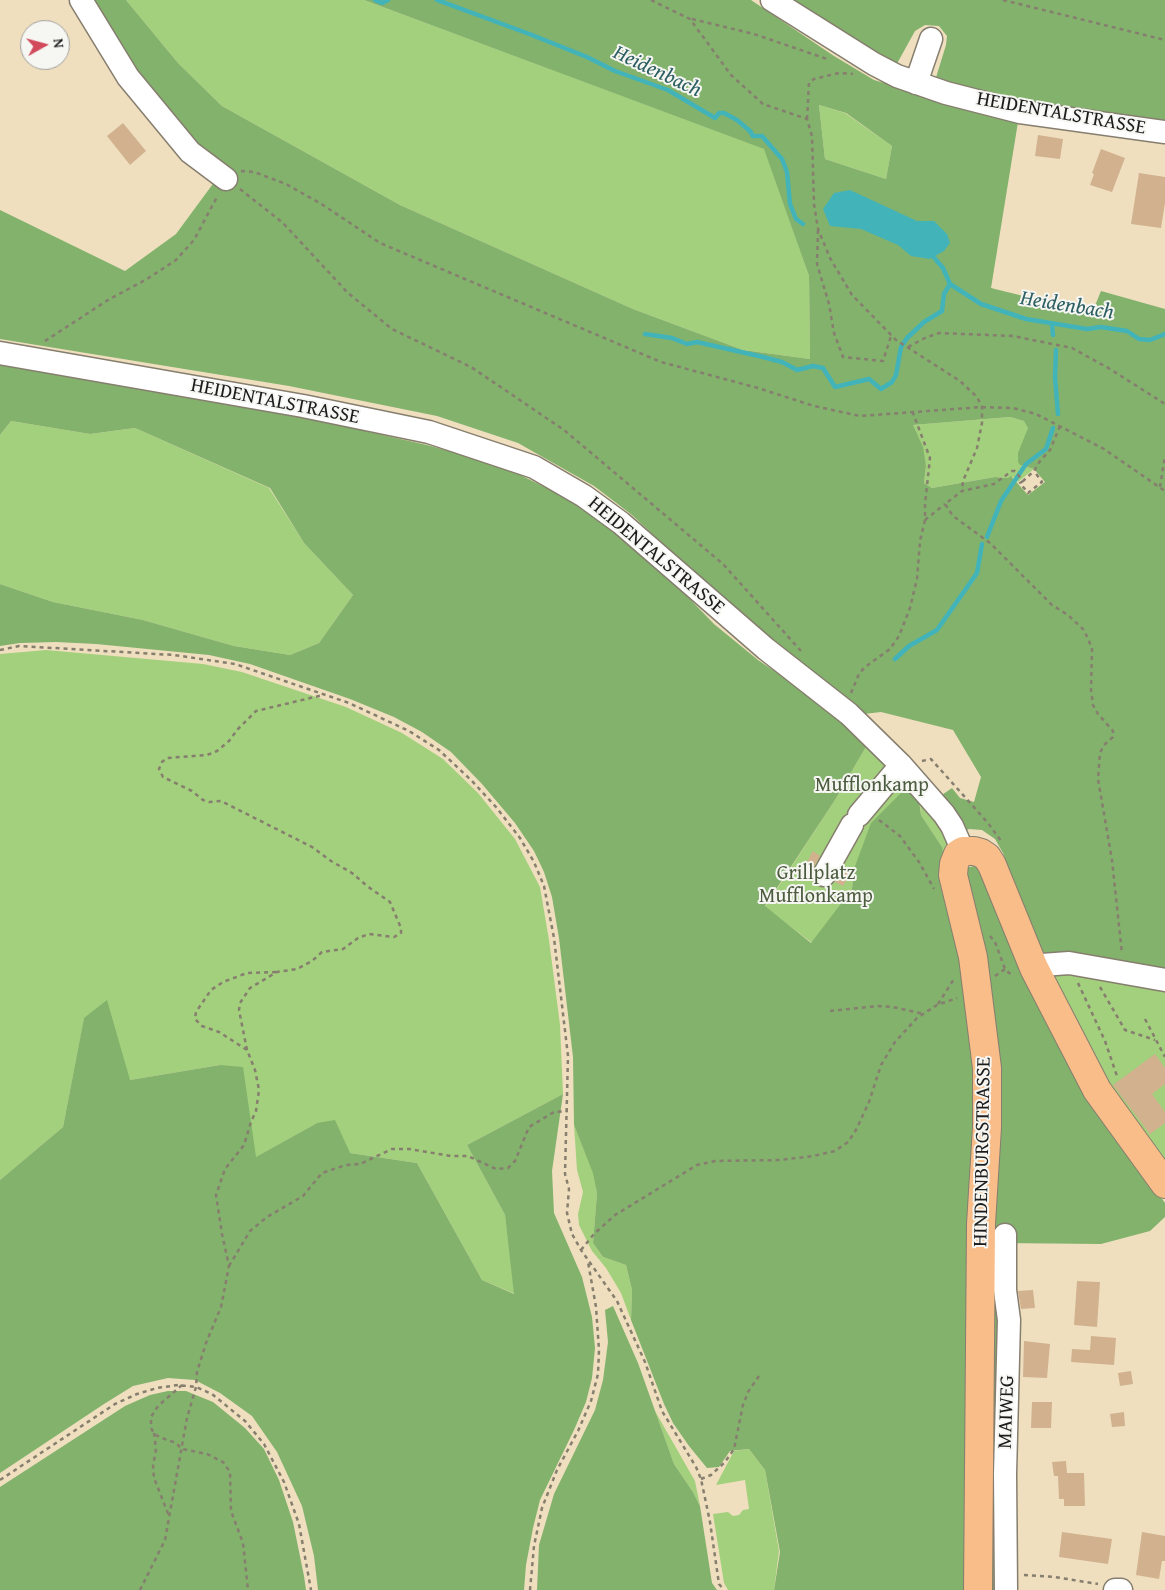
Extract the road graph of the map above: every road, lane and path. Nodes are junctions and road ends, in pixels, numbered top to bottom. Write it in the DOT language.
graph roads {
  1 [pos="81,0"];
  2 [pos="651,0"];
  3 [pos="772,0"];
  4 [pos="1003,0"];
  5 [pos="690,18"];
  6 [pos="931,39"];
  7 [pos="1165,40"];
  8 [pos="832,60"];
  9 [pos="856,74"];
  10 [pos="916,83"];
  11 [pos="807,119"];
  12 [pos="1165,132"];
  13 [pos="226,179"];
  14 [pos="818,229"];
  15 [pos="891,335"];
  16 [pos="908,347"];
  17 [pos="10,355"];
  18 [pos="1165,404"];
  19 [pos="982,407"];
  20 [pos="913,413"];
  21 [pos="1060,426"];
  22 [pos="1165,456"];
  23 [pos="1034,472"];
  24 [pos="1022,480"];
  25 [pos="1165,483"];
  26 [pos="1160,487"];
  27 [pos="962,491"];
  28 [pos="1165,491"];
  29 [pos="945,504"];
  30 [pos="925,520"];
  31 [pos="0,650"];
  32 [pos="804,654"];
  33 [pos="324,694"];
  34 [pos="849,714"];
  35 [pos="901,765"];
  36 [pos="880,822"];
  37 [pos="963,851"];
  38 [pos="824,876"];
  39 [pos="934,890"];
  40 [pos="985,935"];
  41 [pos="1078,965"];
  42 [pos="1034,968"];
  43 [pos="1005,969"];
  44 [pos="277,972"];
  45 [pos="1124,973"];
  46 [pos="955,974"];
  47 [pos="992,978"];
  48 [pos="1165,980"];
  49 [pos="830,1011"];
  50 [pos="924,1014"];
  51 [pos="1145,1019"];
  52 [pos="1155,1040"];
  53 [pos="247,1050"];
  54 [pos="1165,1057"];
  55 [pos="1117,1076"];
  56 [pos="568,1111"];
  57 [pos="1165,1184"];
  58 [pos="1005,1235"];
  59 [pos="581,1250"];
  60 [pos="588,1260"];
  61 [pos="229,1266"];
  62 [pos="759,1376"];
  63 [pos="182,1386"];
  64 [pos="196,1387"];
  65 [pos="154,1433"];
  66 [pos="182,1448"];
  67 [pos="701,1479"];
  68 [pos="0,1480"];
  69 [pos="170,1520"];
  70 [pos="1005,1582"];
  71 [pos="140,1590"];
  72 [pos="248,1590"];
  73 [pos="311,1590"];
  74 [pos="530,1590"];
  75 [pos="724,1590"];
  76 [pos="978,1590"];
  77 [pos="1115,1590"];
  78 [pos="1121,1590"];
  1 -- 13 [label="street"];
  2 -- 5 [label="path"];
  3 -- 10 [label="street, HEIDENTALSTRASSE"];
  4 -- 7 [label="path"];
  5 -- 8 [label="path"];
  5 -- 11 [label="path"];
  6 -- 10 [label="street"];
  9 -- 11 [label="path"];
  10 -- 12 [label="street, HEIDENTALSTRASSE"];
  11 -- 14 [label="path"];
  13 -- 17 [label="path"];
  13 -- 20 [label="path"];
  13 -- 32 [label="path"];
  14 -- 15 [label="path"];
  14 -- 15 [label="path"];
  15 -- 16 [label="path"];
  16 -- 18 [label="path"];
  16 -- 19 [label="path"];
  17 -- 34 [label="street, HEIDENTALSTRASSE"];
  19 -- 20 [label="path"];
  19 -- 21 [label="path"];
  19 -- 27 [label="path"];
  20 -- 30 [label="path"];
  21 -- 23 [label="path"];
  21 -- 26 [label="path"];
  22 -- 26 [label="path"];
  23 -- 24 [label="path"];
  23 -- 24 [label="path"];
  24 -- 27 [label="path"];
  25 -- 26 [label="path"];
  26 -- 28 [label="path"];
  27 -- 29 [label="path"];
  29 -- 30 [label="path"];
  29 -- 45 [label="path"];
  30 -- 34 [label="path"];
  31 -- 33 [label="path"];
  33 -- 44 [label="path"];
  33 -- 56 [label="path"];
  34 -- 35 [label="street, HEIDENTALSTRASSE"];
  35 -- 37 [label="street, HEIDENTALSTRASSE"];
  35 -- 38 [label="street"];
  36 -- 39 [label="path"];
  37 -- 42 [label="main road"];
  37 -- 76 [label="main road, HINDENBURGSTRASSE"];
  40 -- 43 [label="path"];
  41 -- 42 [label="street"];
  41 -- 45 [label="street"];
  41 -- 52 [label="path"];
  41 -- 55 [label="path"];
  42 -- 43 [label="path"];
  42 -- 57 [label="main road"];
  43 -- 47 [label="path"];
  44 -- 53 [label="path"];
  44 -- 53 [label="path"];
  45 -- 48 [label="street"];
  46 -- 50 [label="path"];
  49 -- 50 [label="path"];
  50 -- 59 [label="path"];
  51 -- 52 [label="path"];
  52 -- 54 [label="path"];
  53 -- 61 [label="path"];
  56 -- 59 [label="path"];
  56 -- 61 [label="path"];
  58 -- 70 [label="street, MAIWEG"];
  59 -- 60 [label="path"];
  60 -- 67 [label="path"];
  60 -- 74 [label="path"];
  61 -- 64 [label="path"];
  62 -- 67 [label="path"];
  63 -- 64 [label="path"];
  63 -- 65 [label="path"];
  63 -- 68 [label="path"];
  64 -- 66 [label="path"];
  64 -- 73 [label="path"];
  65 -- 66 [label="path"];
  65 -- 69 [label="path"];
  66 -- 69 [label="path"];
  66 -- 72 [label="path"];
  67 -- 75 [label="path"];
  69 -- 71 [label="path"];
  70 -- 77 [label="path"];
  77 -- 78 [label="street"];
}
